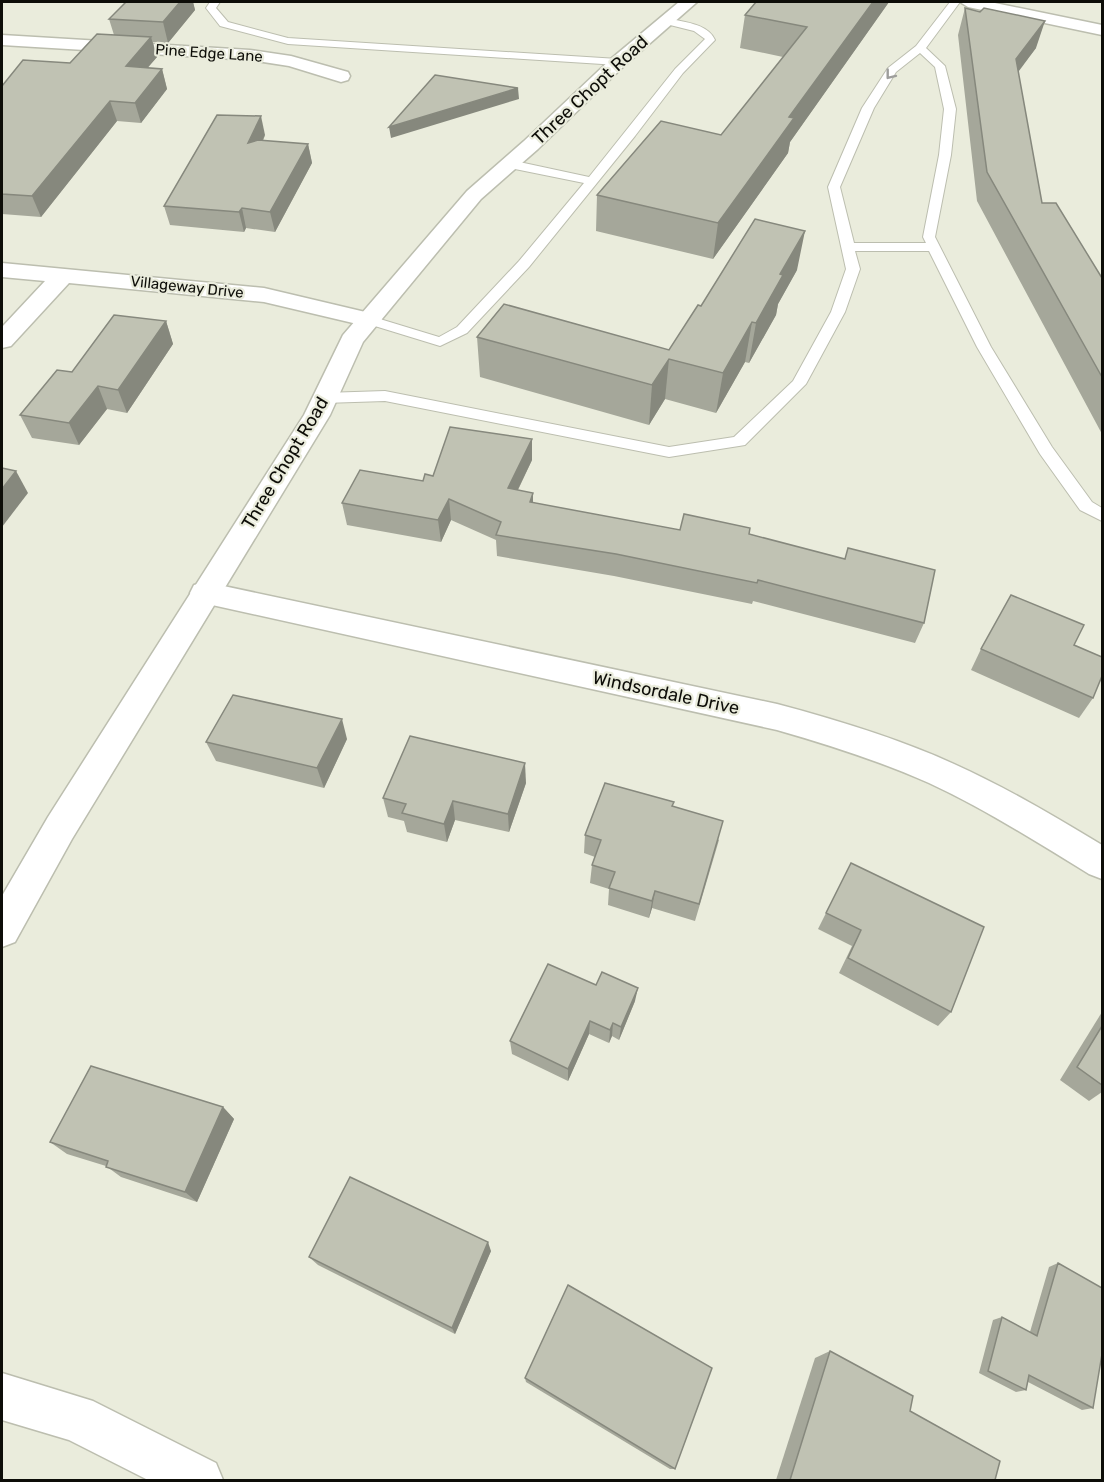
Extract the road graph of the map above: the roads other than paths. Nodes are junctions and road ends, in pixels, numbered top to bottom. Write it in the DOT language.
graph roads {
  1 [pos="215,2"];
  2 [pos="689,2"];
  3 [pos="955,2"];
  4 [pos="968,2"];
  5 [pos="666,21"];
  6 [pos="1102,30"];
  7 [pos="2,40"];
  8 [pos="920,48"];
  9 [pos="618,62"];
  10 [pos="342,76"];
  11 [pos="510,164"];
  12 [pos="592,181"];
  13 [pos="847,247"];
  14 [pos="935,247"];
  15 [pos="2,270"];
  16 [pos="63,275"];
  17 [pos="370,320"];
  18 [pos="2,341"];
  19 [pos="324,398"];
  20 [pos="1102,515"];
  21 [pos="205,593"];
  22 [pos="1102,863"];
  23 [pos="2,930"];
  24 [pos="2,1397"];
  25 [pos="199,1480"];
  1 -- 9 [label="lane"];
  2 -- 5 [label="street, Three Chopt Road"];
  3 -- 8 [label="lane"];
  4 -- 6 [label="street"];
  5 -- 9 [label="street, Three Chopt Road"];
  5 -- 12 [label="lane"];
  7 -- 10 [label="street, Pine Edge Lane"];
  8 -- 13 [label="lane, one-way"];
  8 -- 14 [label="lane"];
  9 -- 11 [label="street, Three Chopt Road"];
  11 -- 12 [label="lane"];
  11 -- 17 [label="street, Three Chopt Road"];
  12 -- 17 [label="lane"];
  13 -- 14 [label="lane"];
  13 -- 19 [label="lane"];
  14 -- 20 [label="lane"];
  15 -- 16 [label="street, Villageway Drive"];
  16 -- 17 [label="street, Villageway Drive"];
  16 -- 18 [label="street"];
  17 -- 19 [label="street, Three Chopt Road"];
  19 -- 21 [label="street, Three Chopt Road"];
  21 -- 22 [label="street, Windsordale Drive"];
  21 -- 23 [label="street, Three Chopt Road"];
  24 -- 25 [label="street"];
}
